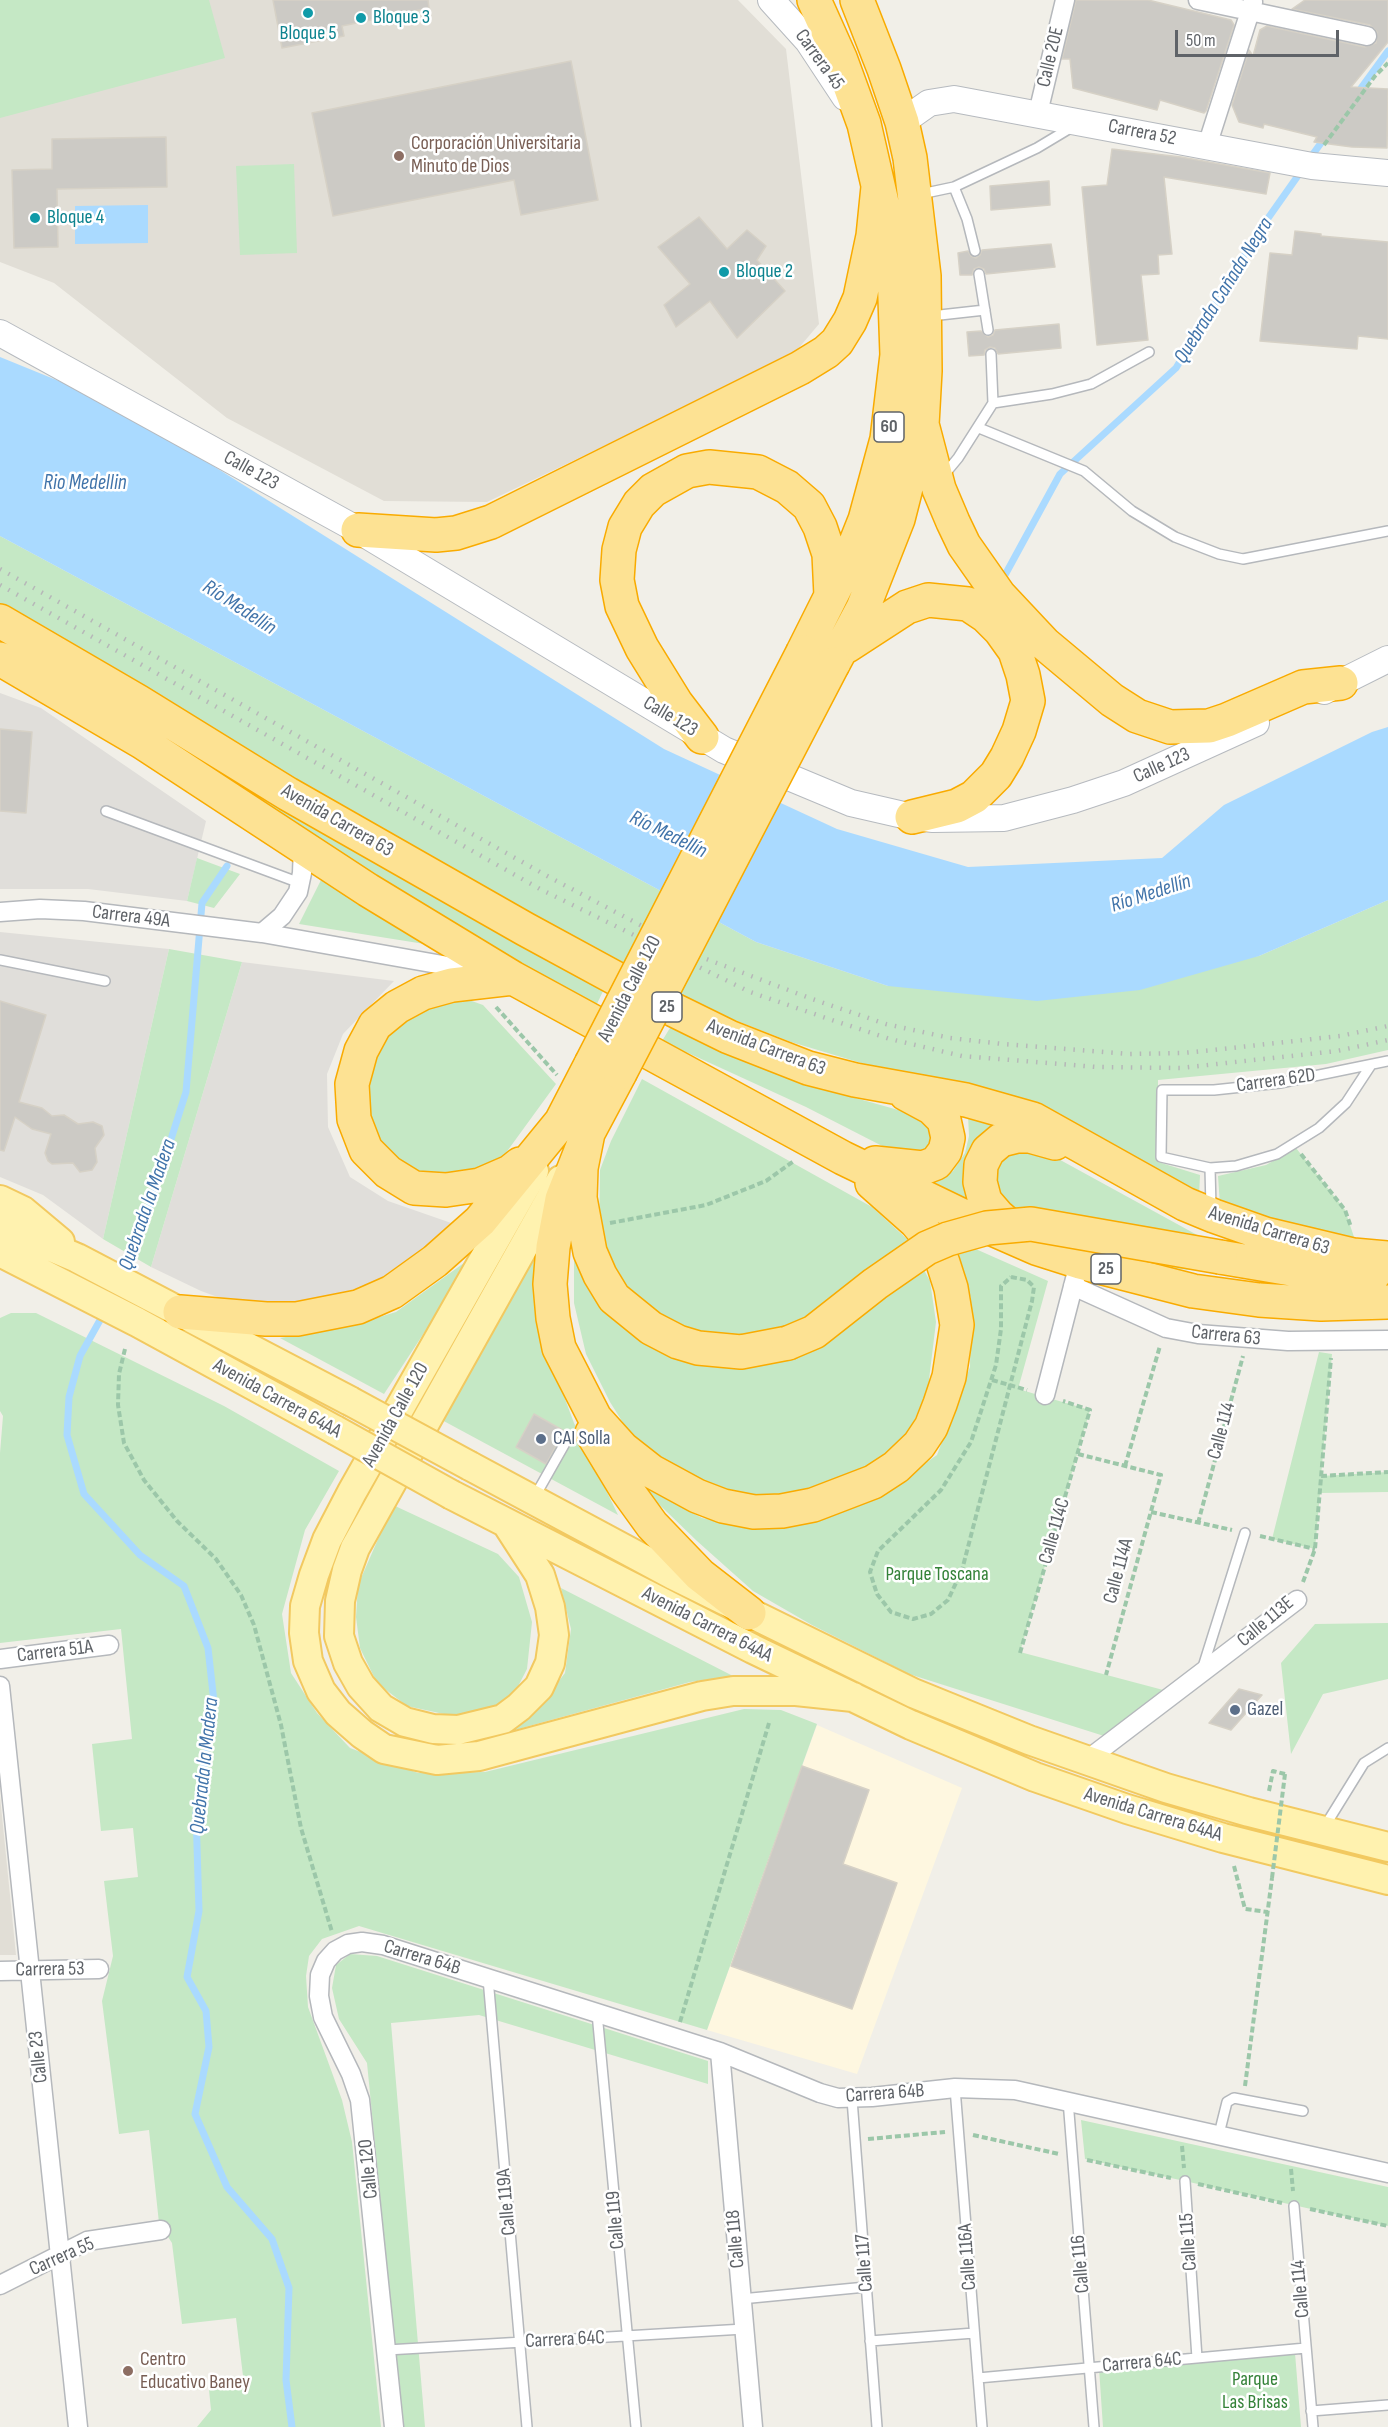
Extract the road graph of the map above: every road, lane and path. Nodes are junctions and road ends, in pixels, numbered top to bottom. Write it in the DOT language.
graph roads {
  1 [pos="771,0"];
  2 [pos="814,0"];
  3 [pos="857,0"];
  4 [pos="1065,0"];
  5 [pos="1198,0"];
  6 [pos="1252,6"];
  7 [pos="1367,36"];
  8 [pos="1388,63"];
  9 [pos="1038,113"];
  10 [pos="902,122"];
  11 [pos="1081,122"];
  12 [pos="864,124"];
  13 [pos="1207,146"];
  14 [pos="1304,165"];
  15 [pos="1388,173"];
  16 [pos="878,187"];
  17 [pos="954,187"];
  18 [pos="915,195"];
  19 [pos="975,251"];
  20 [pos="979,274"];
  21 [pos="985,310"];
  22 [pos="926,316"];
  23 [pos="988,330"];
  24 [pos="0,333"];
  25 [pos="1149,352"];
  26 [pos="991,354"];
  27 [pos="993,403"];
  28 [pos="922,425"];
  29 [pos="979,428"];
  30 [pos="938,482"];
  31 [pos="358,530"];
  32 [pos="1388,531"];
  33 [pos="831,598"];
  34 [pos="0,621"];
  35 [pos="826,656"];
  36 [pos="0,659"];
  37 [pos="1388,659"];
  38 [pos="1341,682"];
  39 [pos="702,736"];
  40 [pos="106,811"];
  41 [pos="912,817"];
  42 [pos="303,848"];
  43 [pos="300,883"];
  44 [pos="0,912"];
  45 [pos="262,933"];
  46 [pos="0,960"];
  47 [pos="513,978"];
  48 [pos="105,981"];
  49 [pos="494,1004"];
  50 [pos="1388,1061"];
  51 [pos="1371,1065"];
  52 [pos="557,1076"];
  53 [pos="894,1088"];
  54 [pos="575,1128"];
  55 [pos="1293,1144"];
  56 [pos="799,1158"];
  57 [pos="843,1158"];
  58 [pos="1210,1168"];
  59 [pos="1153,1169"];
  60 [pos="0,1200"];
  61 [pos="1212,1215"];
  62 [pos="606,1224"];
  63 [pos="0,1225"];
  64 [pos="1036,1248"];
  65 [pos="0,1252"];
  66 [pos="1375,1257"];
  67 [pos="77,1258"];
  68 [pos="0,1272"];
  69 [pos="1388,1273"];
  70 [pos="1076,1274"];
  71 [pos="63,1283"];
  72 [pos="1001,1286"];
  73 [pos="1388,1302"];
  74 [pos="180,1312"];
  75 [pos="1166,1328"];
  76 [pos="1247,1340"];
  77 [pos="1388,1340"];
  78 [pos="1333,1342"];
  79 [pos="788,1343"];
  80 [pos="559,1348"];
  81 [pos="125,1349"];
  82 [pos="1045,1395"];
  83 [pos="1090,1410"];
  84 [pos="568,1438"];
  85 [pos="1077,1454"];
  86 [pos="1125,1466"];
  87 [pos="1388,1472"];
  88 [pos="1321,1476"];
  89 [pos="533,1500"];
  90 [pos="506,1522"];
  91 [pos="1198,1523"];
  92 [pos="1245,1533"];
  93 [pos="1297,1600"];
  94 [pos="749,1613"];
  95 [pos="109,1645"];
  96 [pos="1020,1653"];
  97 [pos="0,1659"];
  98 [pos="1106,1675"];
  99 [pos="1201,1675"];
  100 [pos="0,1686"];
  101 [pos="853,1697"];
  102 [pos="769,1724"];
  103 [pos="1388,1748"];
  104 [pos="1087,1760"];
  105 [pos="1269,1791"];
  106 [pos="1322,1831"];
  107 [pos="1388,1847"];
  108 [pos="1233,1859"];
  109 [pos="1388,1880"];
  110 [pos="1268,1912"];
  111 [pos="335,1951"];
  112 [pos="99,1969"];
  113 [pos="0,1971"];
  114 [pos="31,1971"];
  115 [pos="488,1978"];
  116 [pos="597,2013"];
  117 [pos="675,2037"];
  118 [pos="720,2052"];
  119 [pos="955,2088"];
  120 [pos="1244,2098"];
  121 [pos="852,2099"];
  122 [pos="1068,2100"];
  123 [pos="1303,2111"];
  124 [pos="1181,2125"];
  125 [pos="958,2131"];
  126 [pos="1219,2134"];
  127 [pos="855,2140"];
  128 [pos="1289,2150"];
  129 [pos="1072,2157"];
  130 [pos="1388,2173"];
  131 [pos="1185,2181"];
  132 [pos="1294,2206"];
  133 [pos="1388,2226"];
  134 [pos="161,2230"];
  135 [pos="59,2256"];
  136 [pos="0,2285"];
  137 [pos="866,2287"];
  138 [pos="741,2299"];
  139 [pos="744,2329"];
  140 [pos="974,2333"];
  141 [pos="627,2336"];
  142 [pos="870,2341"];
  143 [pos="520,2342"];
  144 [pos="1306,2348"];
  145 [pos="387,2350"];
  146 [pos="1197,2358"];
  147 [pos="1089,2368"];
  148 [pos="978,2378"];
  149 [pos="1388,2405"];
  150 [pos="1311,2411"];
  151 [pos="78,2427"];
  152 [pos="394,2427"];
  153 [pos="527,2427"];
  154 [pos="636,2427"];
  155 [pos="753,2427"];
  156 [pos="877,2427"];
  157 [pos="982,2427"];
  158 [pos="1094,2427"];
  159 [pos="1313,2427"];
  1 -- 12 [label="main road, Carrera 45"];
  2 -- 12 [label="highway, 60"];
  3 -- 10 [label="highway, 60"];
  4 -- 9 [label="street, Calle 20E"];
  5 -- 6 [label="street"];
  6 -- 7 [label="street"];
  6 -- 13 [label="street"];
  8 -- 14 [label="path"];
  9 -- 10 [label="main road, Carrera 52"];
  9 -- 11 [label="main road, Carrera 52"];
  10 -- 18 [label="highway, 60"];
  11 -- 13 [label="main road, Carrera 52"];
  11 -- 17 [label="lane"];
  12 -- 16 [label="highway, 60"];
  13 -- 14 [label="main road, Carrera 52"];
  14 -- 15 [label="main road, Carrera 52"];
  16 -- 31 [label="highway"];
  16 -- 33 [label="highway, 60"];
  17 -- 18 [label="lane"];
  17 -- 19 [label="lane"];
  18 -- 22 [label="highway, 60"];
  20 -- 21 [label="lane"];
  21 -- 22 [label="lane"];
  21 -- 23 [label="lane"];
  22 -- 28 [label="highway, 60"];
  24 -- 31 [label="main road, Calle 123"];
  25 -- 27 [label="lane"];
  26 -- 27 [label="lane"];
  27 -- 29 [label="lane"];
  28 -- 30 [label="highway"];
  28 -- 35 [label="highway, 60"];
  29 -- 30 [label="lane"];
  29 -- 32 [label="lane"];
  30 -- 38 [label="highway"];
  31 -- 39 [label="main road, Calle 123"];
  33 -- 35 [label="highway, 60"];
  33 -- 39 [label="highway"];
  34 -- 53 [label="highway, Avenida Carrera 63 / 25"];
  35 -- 41 [label="highway"];
  35 -- 54 [label="highway, Avenida Calle 120 / 60, bridge"];
  36 -- 42 [label="highway, Avenida Carrera 63 / 25"];
  37 -- 38 [label="main road, Calle 123"];
  38 -- 41 [label="main road, Calle 123"];
  39 -- 41 [label="main road, Calle 123"];
  40 -- 43 [label="lane"];
  42 -- 43 [label="street"];
  42 -- 47 [label="highway, Avenida Carrera 63 / 25"];
  43 -- 45 [label="street"];
  44 -- 45 [label="street, Carrera 49A"];
  45 -- 47 [label="street, Carrera 49A"];
  46 -- 48 [label="lane"];
  47 -- 54 [label="highway"];
  47 -- 57 [label="highway, Avenida Carrera 63 / 25"];
  49 -- 52 [label="path"];
  50 -- 51 [label="lane, Carrera 62D"];
  51 -- 55 [label="lane"];
  51 -- 59 [label="lane, Carrera 62D"];
  53 -- 57 [label="highway"];
  53 -- 59 [label="highway, Avenida Carrera 63 / 25"];
  54 -- 74 [label="highway"];
  54 -- 79 [label="highway, Avenida Calle 120"];
  54 -- 80 [label="highway"];
  54 -- 90 [label="main road, Avenida Calle 120"];
  54 -- 101 [label="main road, Avenida Calle 120"];
  55 -- 58 [label="lane"];
  55 -- 66 [label="path"];
  56 -- 62 [label="path"];
  57 -- 64 [label="highway, Avenida Carrera 63 / 25"];
  57 -- 80 [label="highway"];
  58 -- 59 [label="lane"];
  58 -- 61 [label="lane"];
  59 -- 61 [label="highway, Avenida Carrera 63 / 25"];
  59 -- 64 [label="highway"];
  60 -- 67 [label="main road"];
  61 -- 66 [label="highway, Avenida Carrera 63 / 25"];
  63 -- 67 [label="main road"];
  64 -- 70 [label="highway, Avenida Carrera 63 / 25"];
  65 -- 71 [label="main road, Avenida Carrera 64AA"];
  67 -- 74 [label="main road, Avenida Carrera 64AA"];
  68 -- 71 [label="main road"];
  69 -- 79 [label="highway, Avenida Carrera 63, bridge"];
  70 -- 73 [label="highway, Avenida Carrera 63 / 25"];
  70 -- 75 [label="street, Carrera 63"];
  70 -- 82 [label="street"];
  71 -- 90 [label="main road, Avenida Carrera 64AA, bridge"];
  72 -- 72 [label="path"];
  74 -- 89 [label="main road, Avenida Carrera 64AA, bridge"];
  75 -- 76 [label="street, Carrera 63"];
  75 -- 86 [label="path"];
  76 -- 78 [label="street, Carrera 63"];
  76 -- 91 [label="path, Calle 114"];
  77 -- 78 [label="street, Carrera 63"];
  78 -- 88 [label="path, Calle 113E"];
  80 -- 94 [label="highway"];
  81 -- 111 [label="path"];
  83 -- 85 [label="path, Calle 114C"];
  84 -- 89 [label="lane"];
  85 -- 86 [label="path"];
  85 -- 96 [label="path, Calle 114C"];
  86 -- 98 [label="path, Calle 114A"];
  87 -- 88 [label="path"];
  88 -- 93 [label="path, Calle 113E"];
  89 -- 94 [label="main road, Avenida Carrera 64AA"];
  90 -- 101 [label="main road, Avenida Carrera 64AA"];
  92 -- 99 [label="lane"];
  93 -- 99 [label="street, Calle 113E"];
  94 -- 104 [label="main road, Avenida Carrera 64AA"];
  95 -- 97 [label="street, Carrera 51A"];
  99 -- 104 [label="street, Calle 113E"];
  100 -- 114 [label="street, Calle 23"];
  101 -- 109 [label="main road, Avenida Carrera 64AA"];
  102 -- 117 [label="path"];
  103 -- 106 [label="lane"];
  104 -- 106 [label="main road, Avenida Carrera 64AA"];
  105 -- 110 [label="path, bridge"];
  106 -- 107 [label="main road, Avenida Carrera 64AA"];
  108 -- 110 [label="path"];
  110 -- 120 [label="path"];
  111 -- 115 [label="street, Carrera 64B"];
  111 -- 145 [label="street, Calle 120"];
  112 -- 114 [label="street, Carrera 53"];
  113 -- 114 [label="street, Carrera 53"];
  114 -- 135 [label="street, Calle 23"];
  115 -- 116 [label="street, Carrera 64B"];
  115 -- 143 [label="lane, Calle 119A"];
  116 -- 117 [label="street, Carrera 64B"];
  116 -- 141 [label="lane, Calle 119"];
  117 -- 118 [label="street, Carrera 64B"];
  118 -- 121 [label="street, Carrera 64B"];
  118 -- 138 [label="street, Calle 118"];
  119 -- 121 [label="street, Carrera 64B"];
  119 -- 122 [label="street, Carrera 64B"];
  119 -- 125 [label="lane, Calle 116A"];
  120 -- 123 [label="lane"];
  120 -- 126 [label="lane"];
  121 -- 127 [label="lane, Calle 117"];
  122 -- 124 [label="street, Carrera 64B"];
  122 -- 129 [label="lane, Calle 116"];
  124 -- 126 [label="street, Carrera 64B"];
  124 -- 131 [label="path"];
  125 -- 127 [label="path"];
  125 -- 129 [label="path"];
  125 -- 140 [label="lane, Calle 116A"];
  126 -- 128 [label="street, Carrera 64B"];
  127 -- 137 [label="lane, Calle 117"];
  128 -- 130 [label="street, Carrera 64B"];
  128 -- 132 [label="path"];
  129 -- 131 [label="path"];
  129 -- 147 [label="lane, Calle 116"];
  131 -- 132 [label="path"];
  131 -- 146 [label="lane, Calle 115"];
  132 -- 133 [label="path"];
  132 -- 144 [label="lane, Calle 114"];
  134 -- 135 [label="street, Carrera 55"];
  135 -- 136 [label="street, Carrera 55"];
  135 -- 151 [label="street, Calle 23"];
  137 -- 138 [label="lane"];
  137 -- 142 [label="lane, Calle 117"];
  138 -- 139 [label="street, Calle 118"];
  139 -- 141 [label="lane, Carrera 64C"];
  139 -- 155 [label="street, Calle 118"];
  140 -- 142 [label="lane"];
  140 -- 148 [label="lane, Calle 116A"];
  141 -- 143 [label="lane, Carrera 64C"];
  141 -- 154 [label="lane, Calle 119"];
  142 -- 156 [label="lane, Calle 117"];
  143 -- 145 [label="lane, Carrera 64C"];
  143 -- 153 [label="lane, Calle 119A"];
  144 -- 146 [label="lane, Carrera 64C"];
  144 -- 150 [label="lane, Calle 114"];
  145 -- 152 [label="street, Calle 120"];
  146 -- 147 [label="lane, Carrera 64C"];
  147 -- 148 [label="lane, Carrera 64C"];
  147 -- 158 [label="lane, Calle 116"];
  148 -- 157 [label="lane, Calle 116A"];
  149 -- 150 [label="lane"];
  150 -- 159 [label="lane, Calle 114"];
}
